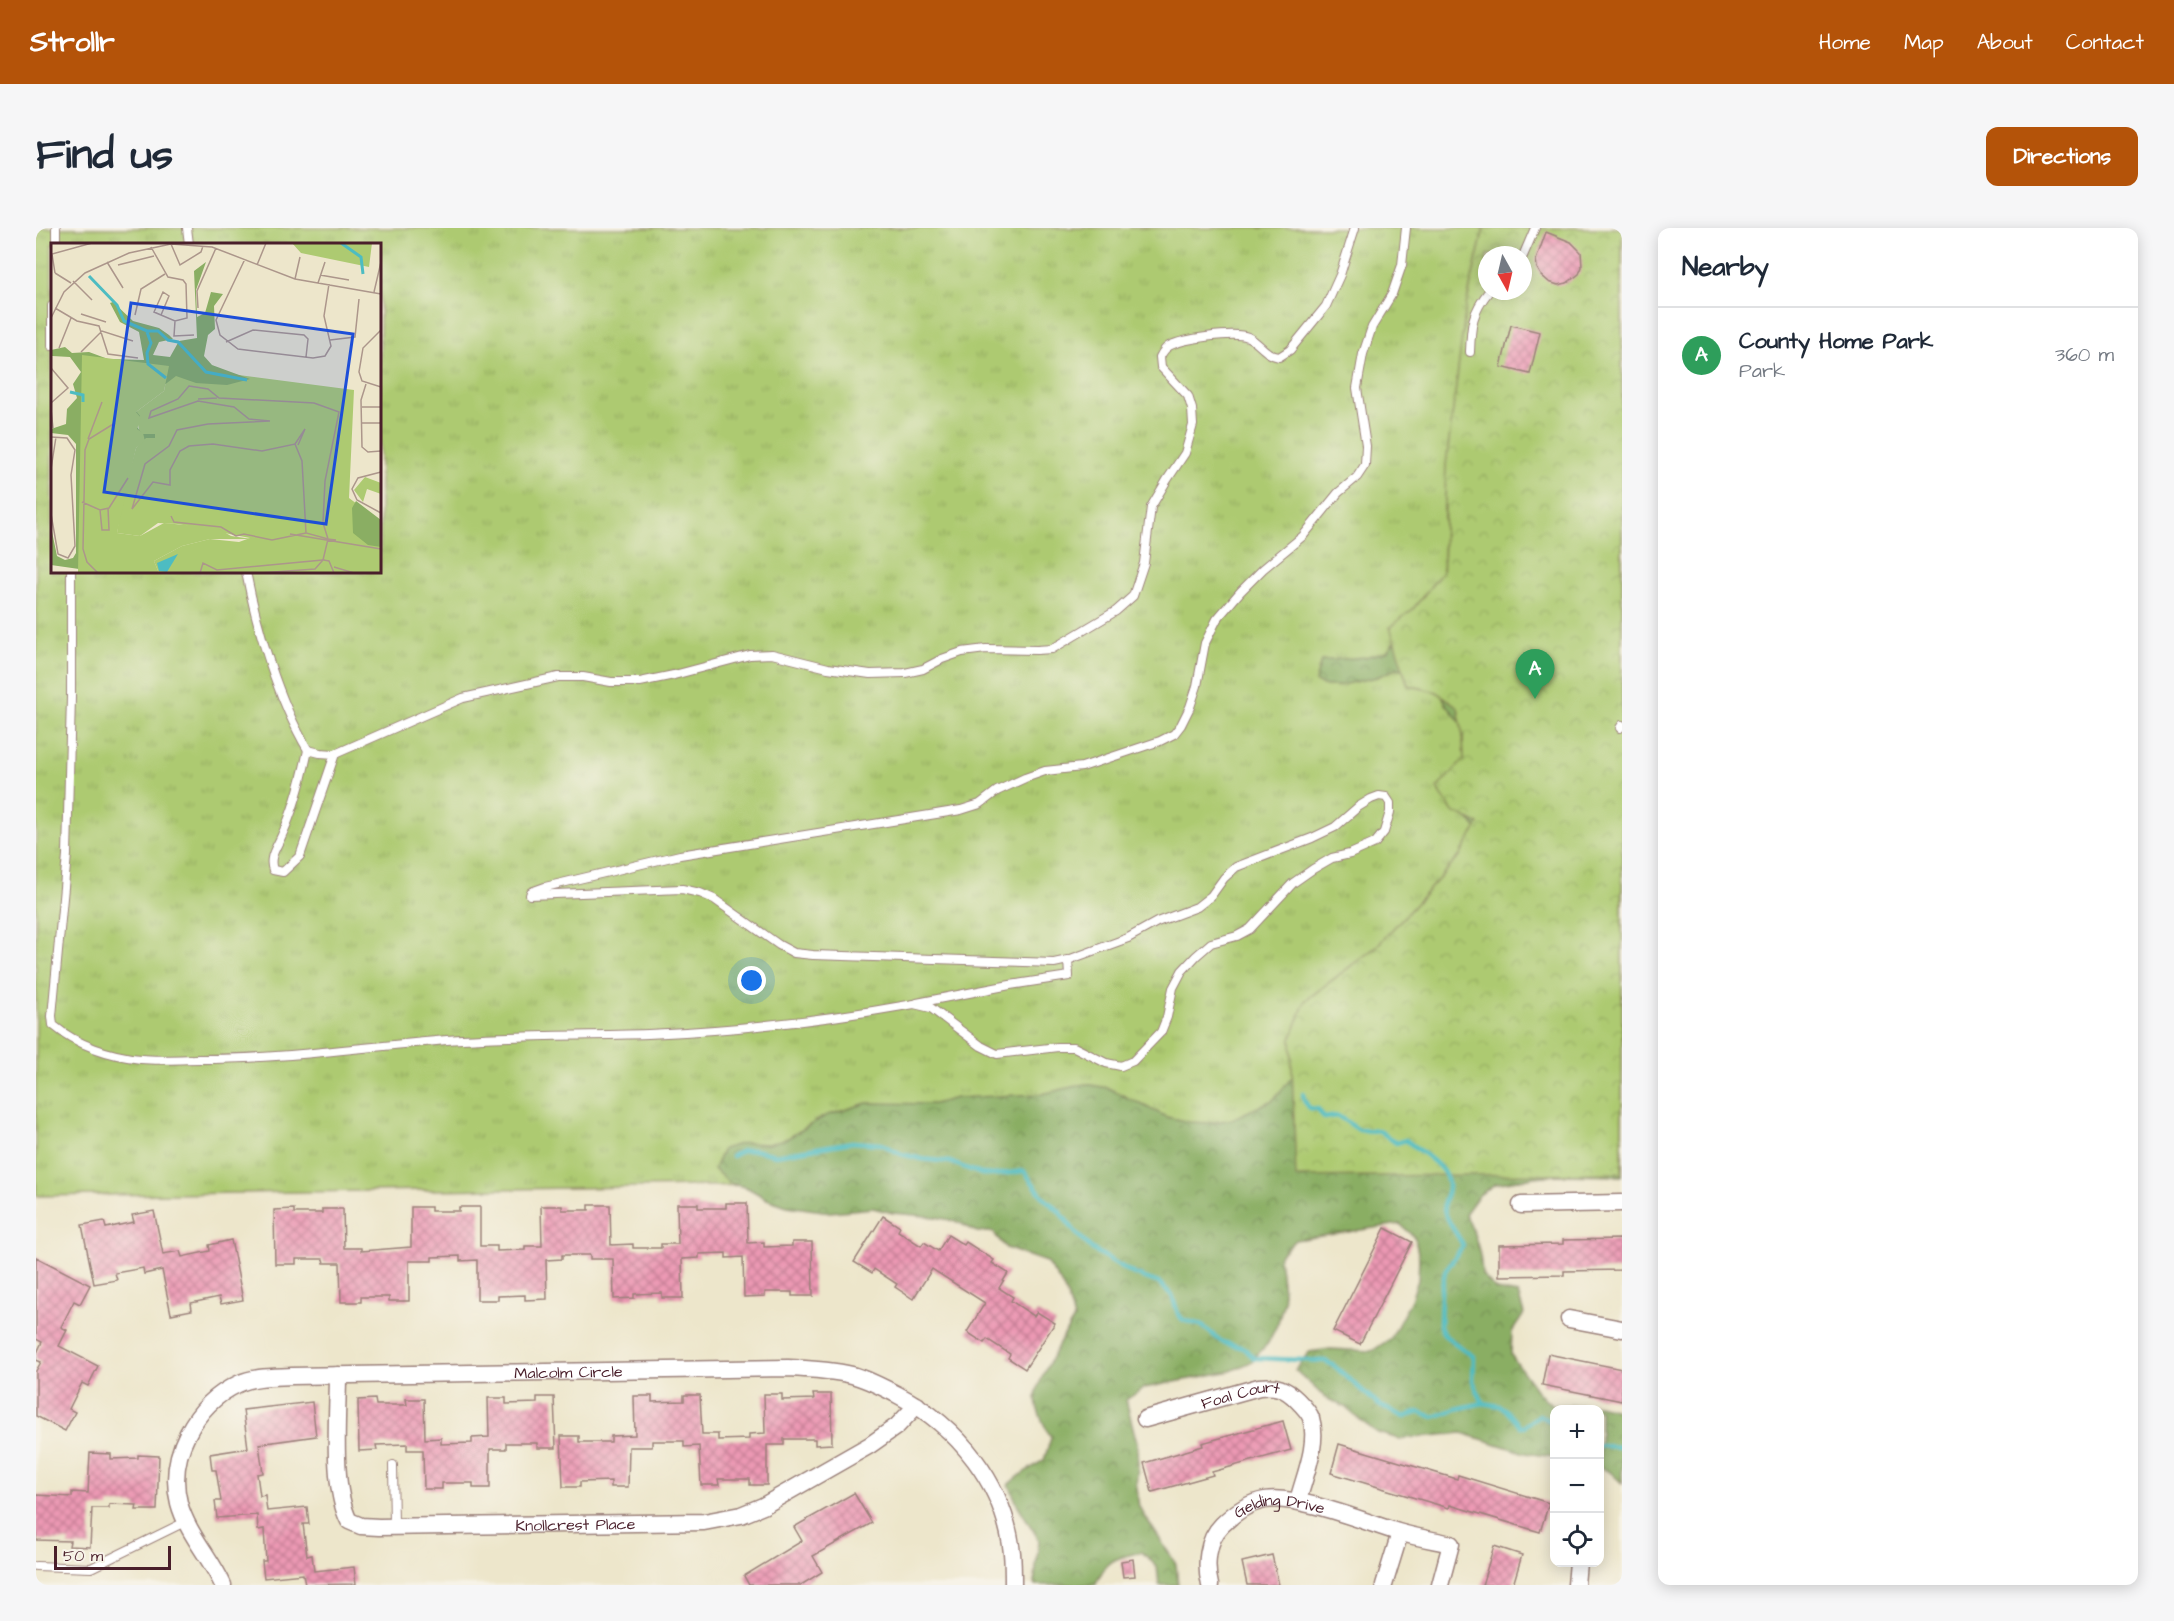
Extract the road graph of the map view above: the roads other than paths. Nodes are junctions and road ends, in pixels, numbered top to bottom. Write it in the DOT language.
graph roads {
  1 [pos="187,228"];
  2 [pos="1355,228"];
  3 [pos="1406,228"];
  4 [pos="1535,228"];
  5 [pos="189,243"];
  6 [pos="1527,246"];
  7 [pos="1482,300"];
  8 [pos="1470,352"];
  9 [pos="71,573"];
  10 [pos="246,573"];
  11 [pos="308,750"];
  12 [pos="335,754"];
  13 [pos="1068,960"];
  14 [pos="914,1004"];
  15 [pos="1622,1203"];
  16 [pos="1521,1205"];
  17 [pos="1569,1319"];
  18 [pos="1622,1329"];
  19 [pos="338,1375"];
  20 [pos="917,1405"];
  21 [pos="1145,1419"];
  22 [pos="393,1465"];
  23 [pos="1298,1501"];
  24 [pos="187,1521"];
  25 [pos="394,1526"];
  26 [pos="1400,1533"];
  27 [pos="36,1566"];
  28 [pos="1578,1567"];
  29 [pos="223,1585"];
  30 [pos="1013,1585"];
  31 [pos="1210,1585"];
  32 [pos="1384,1585"];
  33 [pos="1440,1585"];
  34 [pos="1576,1585"];
  1 -- 5 [label="lane"];
  2 -- 12 [label="lane"];
  3 -- 13 [label="lane"];
  4 -- 6 [label="lane"];
  7 -- 8 [label="lane"];
  9 -- 14 [label="lane"];
  10 -- 11 [label="lane"];
  11 -- 12 [label="lane"];
  11 -- 12 [label="lane"];
  13 -- 14 [label="lane"];
  13 -- 14 [label="lane"];
  15 -- 16 [label="street"];
  17 -- 18 [label="street"];
  19 -- 20 [label="street, Malcolm Circle"];
  19 -- 24 [label="street, Malcolm Circle"];
  19 -- 25 [label="street, Knollcrest Place"];
  20 -- 25 [label="street, Knollcrest Place"];
  20 -- 30 [label="street, Malcolm Circle"];
  21 -- 23 [label="street, Foal Court"];
  22 -- 25 [label="lane"];
  23 -- 26 [label="street, Gelding Drive"];
  23 -- 31 [label="street, Gelding Drive"];
  24 -- 27 [label="lane"];
  24 -- 29 [label="street, Malcolm Circle"];
  26 -- 32 [label="street"];
  26 -- 33 [label="street, Gelding Drive"];
  28 -- 34 [label="street"];
}
